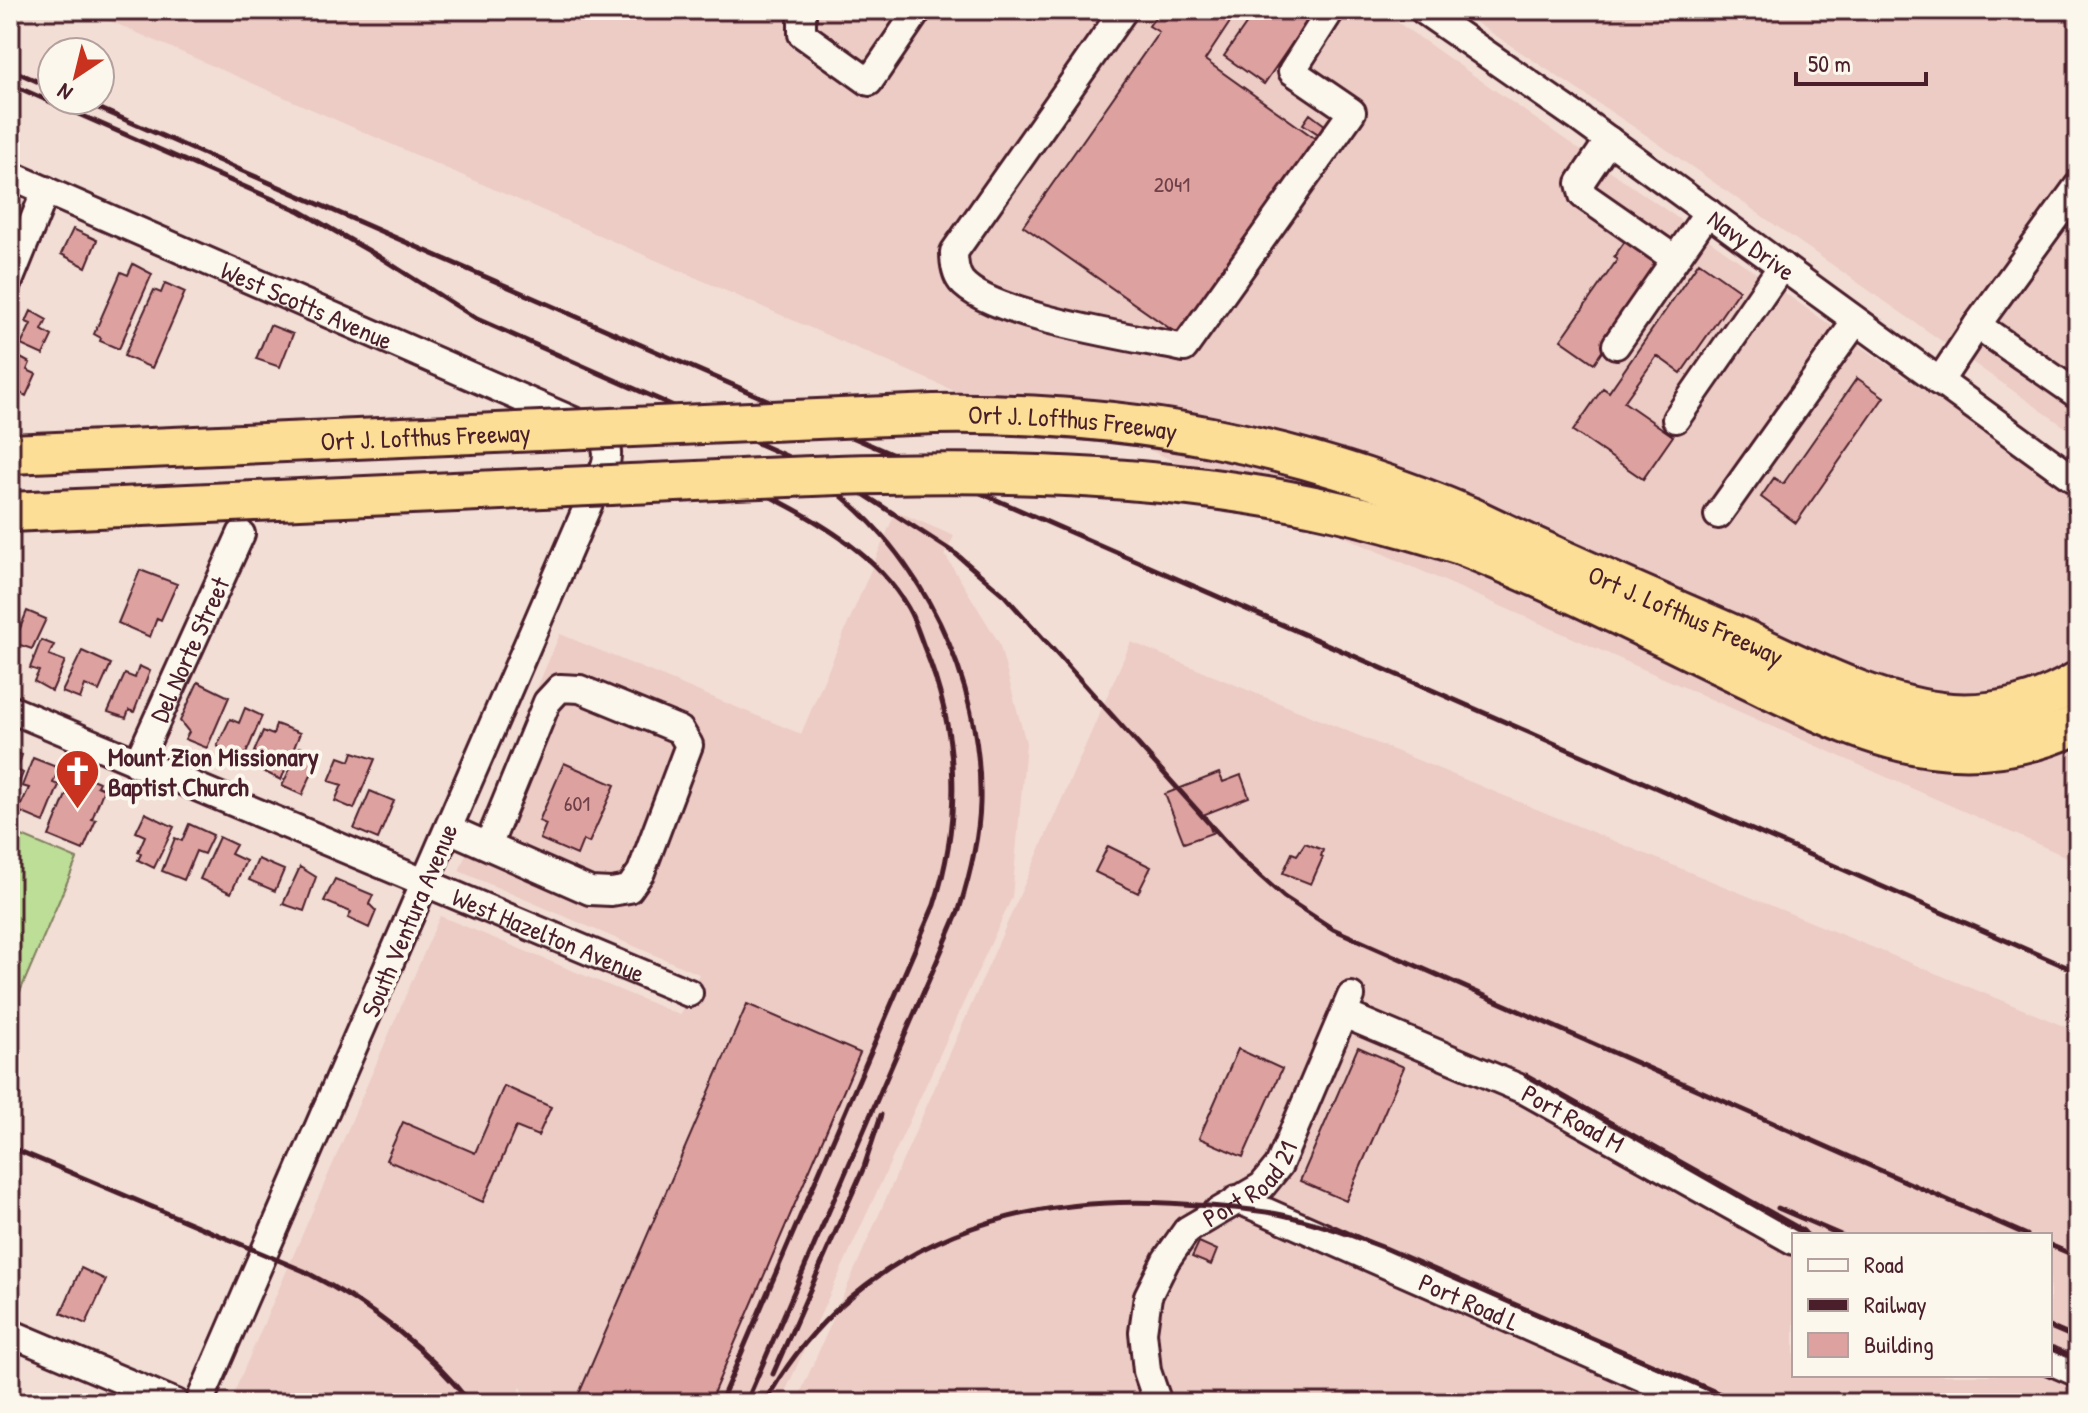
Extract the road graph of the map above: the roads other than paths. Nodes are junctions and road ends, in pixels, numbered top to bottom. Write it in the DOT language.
graph roads {
  1 [pos="802,10"];
  2 [pos="918,10"];
  3 [pos="1124,10"];
  4 [pos="1423,10"];
  5 [pos="1329,11"];
  6 [pos="1609,140"];
  7 [pos="10,175"];
  8 [pos="2078,186"];
  9 [pos="46,190"];
  10 [pos="1708,212"];
  11 [pos="1675,259"];
  12 [pos="1782,266"];
  13 [pos="10,279"];
  14 [pos="1856,321"];
  15 [pos="1977,325"];
  16 [pos="1616,345"];
  17 [pos="1939,382"];
  18 [pos="2078,395"];
  19 [pos="1676,419"];
  20 [pos="601,436"];
  21 [pos="10,454"];
  22 [pos="2078,482"];
  23 [pos="10,512"];
  24 [pos="1718,515"];
  25 [pos="1467,532"];
  26 [pos="241,534"];
  27 [pos="2078,681"];
  28 [pos="10,709"];
  29 [pos="2078,724"];
  30 [pos="137,764"];
  31 [pos="449,829"];
  32 [pos="488,846"];
  33 [pos="426,882"];
  34 [pos="689,993"];
  35 [pos="1347,1005"];
  36 [pos="1237,1199"];
  37 [pos="1792,1240"];
  38 [pos="10,1333"];
  39 [pos="2052,1362"];
  40 [pos="2078,1373"];
  41 [pos="1163,1400"];
  42 [pos="176,1403"];
  43 [pos="199,1403"];
  44 [pos="1701,1403"];
  1 -- 2 [label="street"];
  3 -- 5 [label="street"];
  4 -- 6 [label="street, Navy Drive"];
  6 -- 10 [label="street, Navy Drive"];
  6 -- 11 [label="street"];
  7 -- 9 [label="street, West Scotts Avenue"];
  8 -- 15 [label="street"];
  9 -- 13 [label="street"];
  9 -- 20 [label="street, West Scotts Avenue"];
  10 -- 11 [label="street"];
  10 -- 12 [label="street, Navy Drive"];
  11 -- 16 [label="street"];
  12 -- 14 [label="street, Navy Drive"];
  12 -- 19 [label="street"];
  14 -- 17 [label="street, Navy Drive"];
  14 -- 24 [label="street"];
  15 -- 17 [label="street"];
  15 -- 18 [label="street"];
  17 -- 22 [label="street, Navy Drive"];
  20 -- 31 [label="street, South Ventura Avenue"];
  21 -- 25 [label="highway, Ort J. Lofthus Freeway, bridge"];
  23 -- 25 [label="highway, Ort J. Lofthus Freeway, bridge"];
  25 -- 27 [label="highway, Ort J. Lofthus Freeway"];
  25 -- 29 [label="highway, Ort J. Lofthus Freeway"];
  26 -- 30 [label="street, Del Norte Street"];
  28 -- 30 [label="street, West Hazelton Avenue"];
  30 -- 33 [label="street, West Hazelton Avenue"];
  31 -- 32 [label="street"];
  31 -- 33 [label="street, South Ventura Avenue"];
  32 -- 32 [label="street"];
  33 -- 34 [label="street, West Hazelton Avenue"];
  33 -- 43 [label="street, South Ventura Avenue"];
  35 -- 36 [label="street, Port Road 21"];
  35 -- 37 [label="street, Port Road M"];
  36 -- 41 [label="street, Port Road 21"];
  36 -- 44 [label="street, Port Road L"];
  38 -- 42 [label="street"];
  39 -- 40 [label="street"];
}
